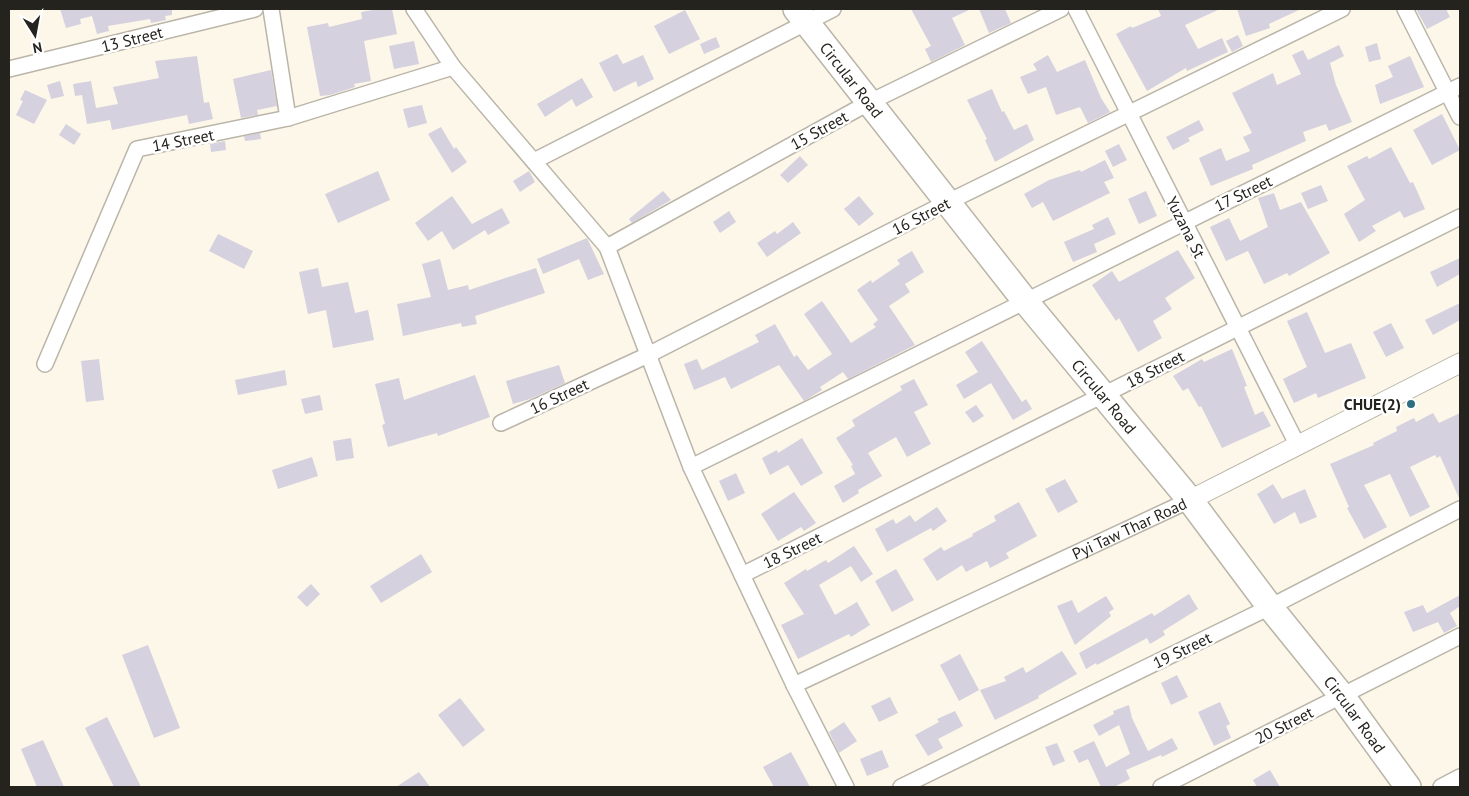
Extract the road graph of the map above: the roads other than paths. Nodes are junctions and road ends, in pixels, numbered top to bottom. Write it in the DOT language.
graph roads {
  1 [pos="255,9"];
  2 [pos="270,9"];
  3 [pos="414,9"];
  4 [pos="833,9"];
  5 [pos="1061,9"];
  6 [pos="1076,9"];
  7 [pos="1342,9"];
  8 [pos="1405,9"];
  9 [pos="801,15"];
  10 [pos="453,67"];
  11 [pos="9,69"];
  12 [pos="1454,89"];
  13 [pos="870,102"];
  14 [pos="1128,113"];
  15 [pos="1460,117"];
  16 [pos="288,118"];
  17 [pos="534,161"];
  18 [pos="948,202"];
  19 [pos="1460,217"];
  20 [pos="1184,222"];
  21 [pos="607,247"];
  22 [pos="1026,302"];
  23 [pos="1238,328"];
  24 [pos="648,355"];
  25 [pos="1460,363"];
  26 [pos="46,364"];
  27 [pos="1102,396"];
  28 [pos="501,423"];
  29 [pos="1297,444"];
  30 [pos="691,466"];
  31 [pos="1190,500"];
  32 [pos="1460,509"];
  33 [pos="742,575"];
  34 [pos="1270,606"];
  35 [pos="1460,636"];
  36 [pos="794,686"];
  37 [pos="1342,696"];
  38 [pos="1460,777"];
  39 [pos="846,787"];
  40 [pos="901,787"];
  41 [pos="1161,787"];
  42 [pos="1408,787"];
  43 [pos="1441,787"];
  1 -- 11 [label="street, 13 Street"];
  2 -- 16 [label="street"];
  3 -- 10 [label="street"];
  4 -- 9 [label="street"];
  5 -- 13 [label="street, 15 Street"];
  6 -- 14 [label="street, Yuzana St"];
  7 -- 14 [label="street, 16 Street"];
  8 -- 12 [label="street"];
  9 -- 13 [label="main road, Circular Road"];
  9 -- 17 [label="street"];
  10 -- 16 [label="street, 14 Street"];
  10 -- 17 [label="street"];
  12 -- 15 [label="street"];
  12 -- 20 [label="street, 17 Street"];
  13 -- 18 [label="main road, Circular Road"];
  13 -- 21 [label="street, 15 Street"];
  14 -- 18 [label="street, 16 Street"];
  14 -- 20 [label="street, Yuzana St"];
  16 -- 26 [label="street, 14 Street"];
  17 -- 21 [label="street"];
  18 -- 22 [label="main road, Circular Road"];
  18 -- 24 [label="street, 16 Street"];
  19 -- 23 [label="street, 18 Street"];
  20 -- 22 [label="street, 17 Street"];
  20 -- 23 [label="street, Yuzana St"];
  21 -- 24 [label="street"];
  22 -- 27 [label="main road, Circular Road"];
  22 -- 30 [label="street, 17 Street"];
  23 -- 27 [label="street, 18 Street"];
  23 -- 29 [label="street, Yuzana St"];
  24 -- 28 [label="street, 16 Street"];
  24 -- 30 [label="street"];
  25 -- 29 [label="street, Pyi Taw Thar Road"];
  27 -- 31 [label="main road, Circular Road"];
  27 -- 33 [label="street, 18 Street"];
  29 -- 31 [label="street, Pyi Taw Thar Road"];
  30 -- 33 [label="street"];
  31 -- 34 [label="main road, Circular Road"];
  31 -- 36 [label="street, Pyi Taw Thar Road"];
  32 -- 34 [label="street, 19 Street"];
  33 -- 36 [label="street"];
  34 -- 37 [label="main road, Circular Road"];
  34 -- 40 [label="street, 19 Street"];
  35 -- 37 [label="street, 20 Street"];
  36 -- 39 [label="street"];
  37 -- 41 [label="street, 20 Street"];
  37 -- 42 [label="main road, Circular Road"];
  38 -- 43 [label="street"];
}
